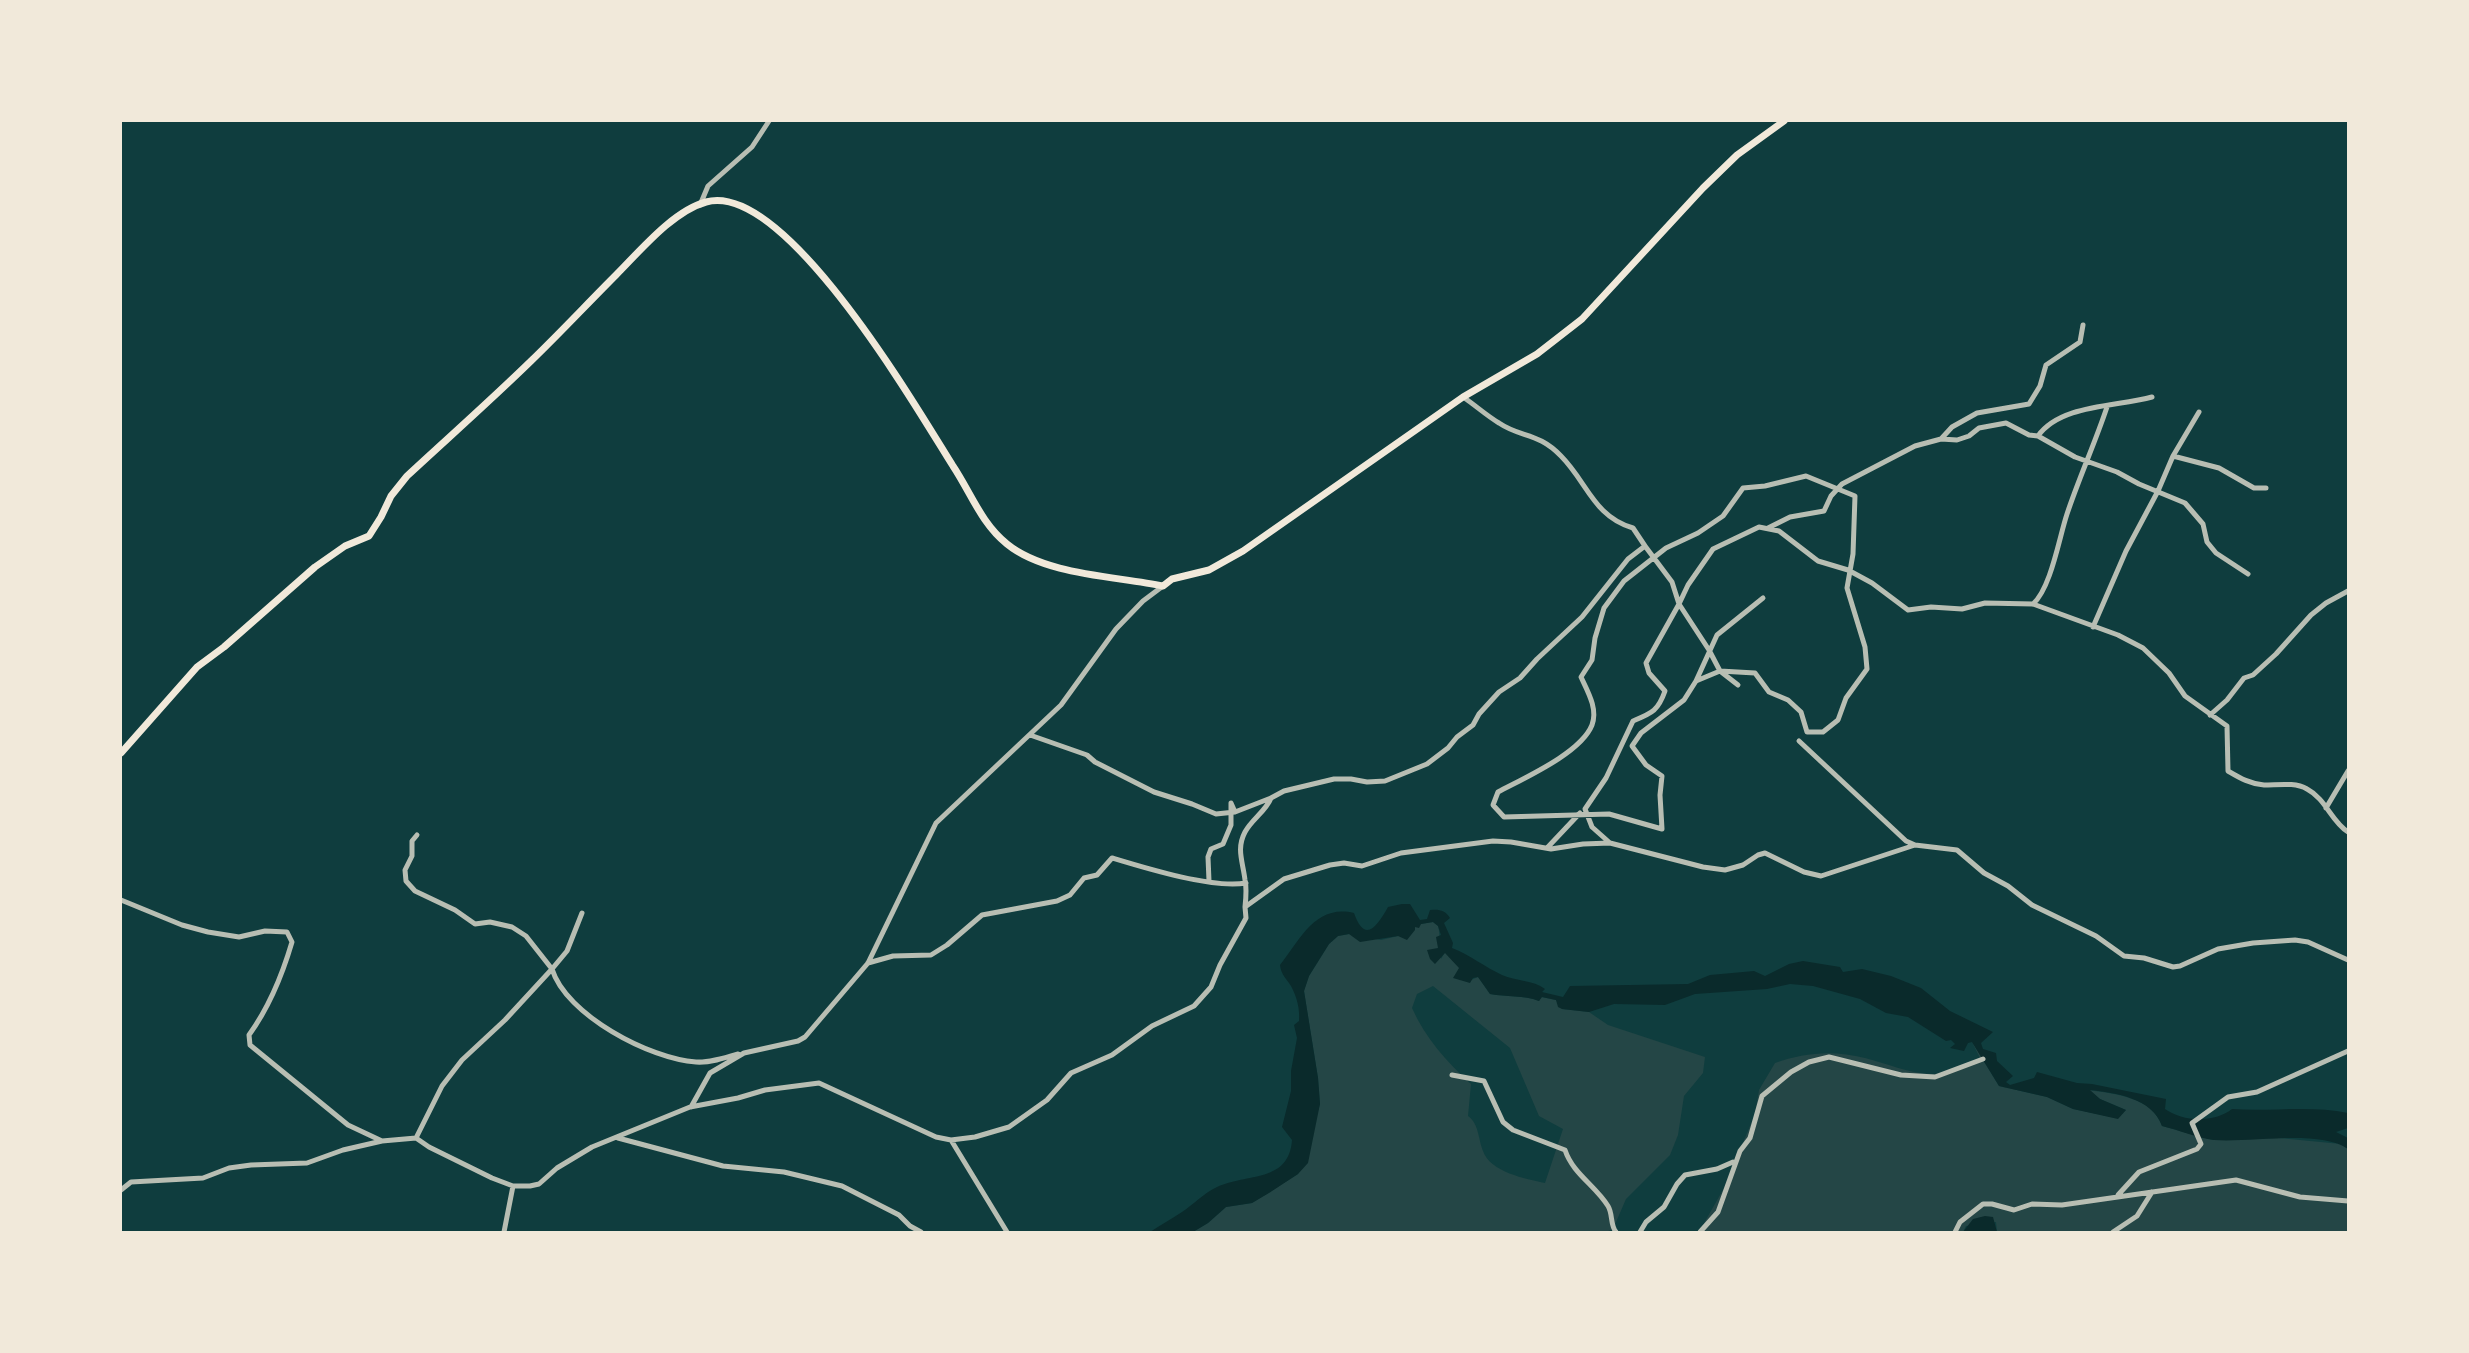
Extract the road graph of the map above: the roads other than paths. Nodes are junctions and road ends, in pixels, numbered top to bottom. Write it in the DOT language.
graph roads {
  1 [pos="769,121"];
  2 [pos="1784,121"];
  3 [pos="700,205"];
  4 [pos="2083,325"];
  5 [pos="1463,397"];
  6 [pos="2152,397"];
  7 [pos="2107,407"];
  8 [pos="2199,412"];
  9 [pos="2038,436"];
  10 [pos="1941,439"];
  11 [pos="2173,456"];
  12 [pos="2087,461"];
  13 [pos="2266,488"];
  14 [pos="2158,491"];
  15 [pos="1768,528"];
  16 [pos="1645,545"];
  17 [pos="2248,574"];
  18 [pos="1163,586"];
  19 [pos="2348,591"];
  20 [pos="1763,598"];
  21 [pos="1679,604"];
  22 [pos="2033,604"];
  23 [pos="2093,627"];
  24 [pos="1709,650"];
  25 [pos="1720,671"];
  26 [pos="1696,681"];
  27 [pos="1738,685"];
  28 [pos="2210,715"];
  29 [pos="1030,735"];
  30 [pos="1799,741"];
  31 [pos="121,753"];
  32 [pos="2348,771"];
  33 [pos="1271,797"];
  34 [pos="2326,808"];
  35 [pos="1585,809"];
  36 [pos="1234,813"];
  37 [pos="2348,832"];
  38 [pos="417,835"];
  39 [pos="1610,843"];
  40 [pos="1915,845"];
  41 [pos="1547,848"];
  42 [pos="1209,881"];
  43 [pos="1246,883"];
  44 [pos="122,900"];
  45 [pos="1245,907"];
  46 [pos="121,909"];
  47 [pos="582,913"];
  48 [pos="2348,960"];
  49 [pos="867,963"];
  50 [pos="552,969"];
  51 [pos="2348,1051"];
  52 [pos="744,1053"];
  53 [pos="1983,1059"];
  54 [pos="1452,1075"];
  55 [pos="690,1107"];
  56 [pos="416,1138"];
  57 [pos="618,1138"];
  58 [pos="951,1140"];
  59 [pos="382,1141"];
  60 [pos="1733,1162"];
  61 [pos="513,1186"];
  62 [pos="121,1190"];
  63 [pos="2152,1192"];
  64 [pos="2117,1196"];
  65 [pos="2348,1201"];
  66 [pos="504,1232"];
  67 [pos="921,1232"];
  68 [pos="1007,1232"];
  69 [pos="1616,1232"];
  70 [pos="1640,1232"];
  71 [pos="1700,1232"];
  72 [pos="1955,1232"];
  73 [pos="2113,1232"];
  1 -- 3 [label="street"];
  2 -- 5 [label="main road"];
  3 -- 18 [label="main road"];
  3 -- 31 [label="main road"];
  4 -- 10 [label="street"];
  5 -- 16 [label="street"];
  5 -- 18 [label="main road"];
  6 -- 7 [label="street"];
  7 -- 9 [label="street"];
  7 -- 12 [label="street"];
  8 -- 11 [label="street"];
  9 -- 10 [label="street"];
  9 -- 12 [label="street"];
  10 -- 15 [label="street"];
  11 -- 13 [label="street"];
  11 -- 14 [label="street"];
  12 -- 14 [label="street"];
  12 -- 22 [label="street"];
  14 -- 17 [label="street"];
  14 -- 23 [label="street"];
  15 -- 21 [label="street"];
  15 -- 22 [label="street"];
  16 -- 21 [label="street"];
  16 -- 33 [label="street"];
  18 -- 29 [label="street"];
  19 -- 28 [label="street"];
  20 -- 24 [label="street"];
  21 -- 24 [label="street"];
  21 -- 35 [label="street"];
  22 -- 23 [label="street"];
  23 -- 28 [label="street"];
  24 -- 25 [label="street"];
  24 -- 26 [label="street"];
  25 -- 26 [label="street"];
  25 -- 26 [label="street"];
  25 -- 27 [label="street"];
  28 -- 34 [label="street"];
  29 -- 36 [label="street"];
  29 -- 49 [label="street"];
  30 -- 40 [label="street"];
  32 -- 34 [label="street"];
  33 -- 36 [label="street"];
  33 -- 43 [label="street"];
  34 -- 37 [label="street"];
  35 -- 39 [label="street"];
  35 -- 41 [label="street"];
  36 -- 42 [label="street"];
  38 -- 50 [label="street"];
  39 -- 40 [label="street"];
  39 -- 41 [label="street"];
  40 -- 48 [label="street"];
  41 -- 45 [label="street"];
  42 -- 43 [label="street"];
  42 -- 49 [label="street"];
  43 -- 45 [label="street"];
  44 -- 46 [label="street"];
  44 -- 59 [label="street"];
  45 -- 58 [label="street"];
  47 -- 50 [label="street"];
  49 -- 52 [label="street"];
  50 -- 52 [label="street"];
  50 -- 56 [label="street"];
  51 -- 64 [label="street"];
  52 -- 55 [label="street"];
  53 -- 71 [label="street"];
  54 -- 69 [label="street"];
  55 -- 57 [label="street"];
  55 -- 58 [label="street"];
  56 -- 59 [label="street"];
  56 -- 61 [label="street"];
  57 -- 61 [label="street"];
  57 -- 67 [label="street"];
  58 -- 68 [label="street"];
  59 -- 62 [label="street"];
  60 -- 70 [label="street"];
  61 -- 66 [label="street"];
  63 -- 64 [label="street"];
  63 -- 65 [label="street"];
  63 -- 73 [label="street"];
  64 -- 72 [label="street"];
}
